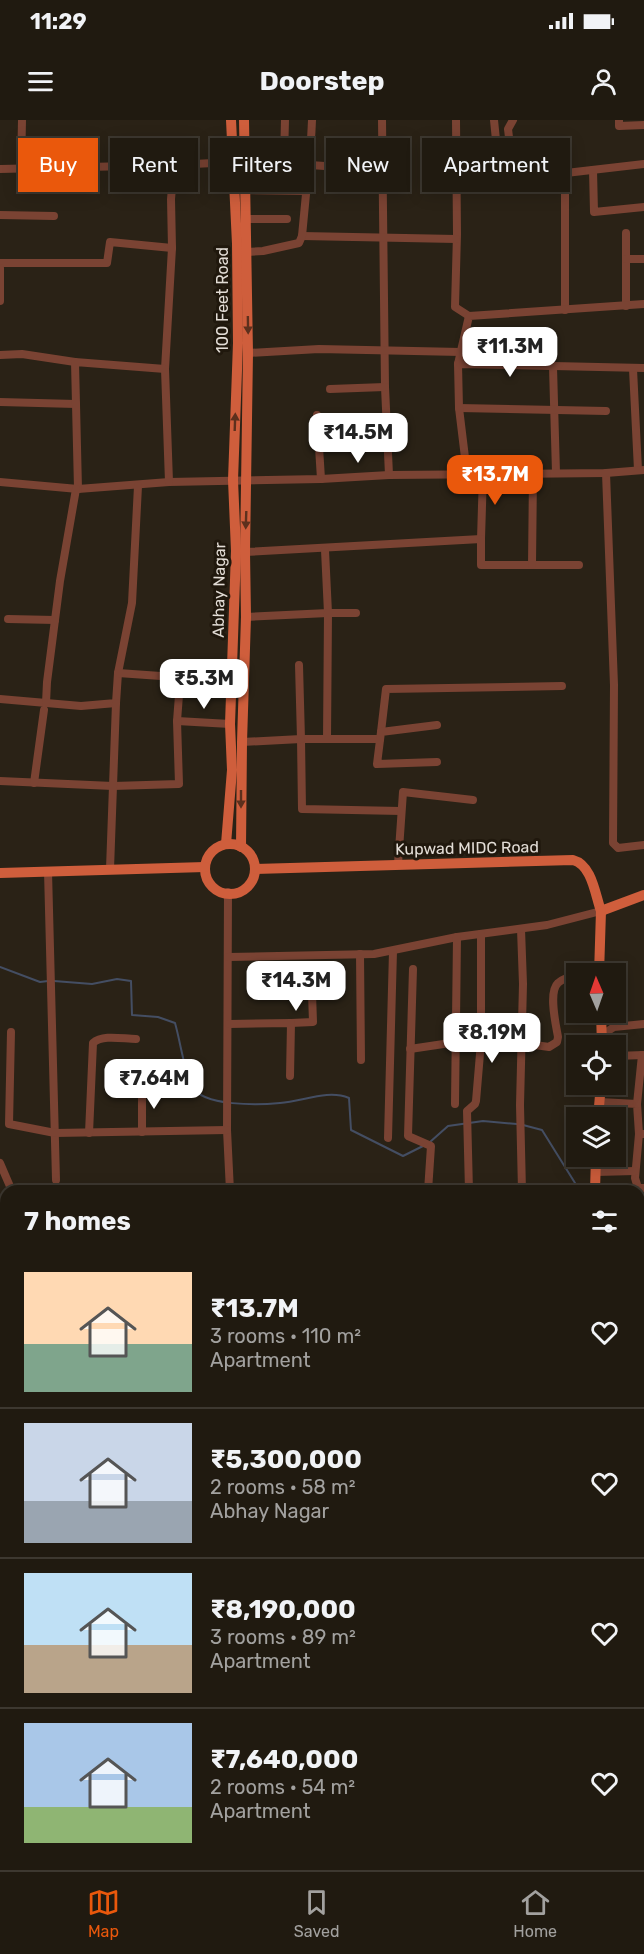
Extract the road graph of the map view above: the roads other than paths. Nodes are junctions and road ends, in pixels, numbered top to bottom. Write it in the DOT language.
graph roads {
  1 [pos="22,120"];
  2 [pos="231,120"];
  3 [pos="244,120"];
  4 [pos="285,120"];
  5 [pos="312,120"];
  6 [pos="382,120"];
  7 [pos="456,120"];
  8 [pos="494,120"];
  9 [pos="513,120"];
  10 [pos="619,120"];
  11 [pos="644,125"];
  12 [pos="22,138"];
  13 [pos="232,138"];
  14 [pos="244,138"];
  15 [pos="285,138"];
  16 [pos="312,138"];
  17 [pos="382,138"];
  18 [pos="456,138"];
  19 [pos="496,138"];
  20 [pos="509,138"];
  21 [pos="644,164"];
  22 [pos="0,169"];
  23 [pos="18,170"];
  24 [pos="593,170"];
  25 [pos="570,173"];
  26 [pos="172,192"];
  27 [pos="234,192"];
  28 [pos="244,192"];
  29 [pos="305,192"];
  30 [pos="382,192"];
  31 [pos="457,192"];
  32 [pos="565,192"];
  33 [pos="644,207"];
  34 [pos="0,215"];
  35 [pos="54,216"];
  36 [pos="245,219"];
  37 [pos="287,219"];
  38 [pos="626,233"];
  39 [pos="302,236"];
  40 [pos="382,239"];
  41 [pos="456,239"];
  42 [pos="172,248"];
  43 [pos="246,252"];
  44 [pos="644,258"];
  45 [pos="626,259"];
  46 [pos="0,263"];
  47 [pos="0,268"];
  48 [pos="0,301"];
  49 [pos="644,304"];
  50 [pos="626,306"];
  51 [pos="565,310"];
  52 [pos="469,316"];
  53 [pos="384,351"];
  54 [pos="461,352"];
  55 [pos="248,353"];
  56 [pos="0,355"];
  57 [pos="75,362"];
  58 [pos="458,364"];
  59 [pos="553,367"];
  60 [pos="644,368"];
  61 [pos="165,369"];
  62 [pos="633,369"];
  63 [pos="385,387"];
  64 [pos="330,389"];
  65 [pos="0,402"];
  66 [pos="75,404"];
  67 [pos="459,408"];
  68 [pos="553,410"];
  69 [pos="606,411"];
  70 [pos="317,415"];
  71 [pos="641,470"];
  72 [pos="483,473"];
  73 [pos="556,473"];
  74 [pos="606,473"];
  75 [pos="467,474"];
  76 [pos="533,474"];
  77 [pos="389,475"];
  78 [pos="321,479"];
  79 [pos="233,480"];
  80 [pos="247,480"];
  81 [pos="0,482"];
  82 [pos="169,482"];
  83 [pos="138,486"];
  84 [pos="77,489"];
  85 [pos="481,539"];
  86 [pos="325,550"];
  87 [pos="245,552"];
  88 [pos="532,565"];
  89 [pos="579,565"];
  90 [pos="328,613"];
  91 [pos="356,613"];
  92 [pos="246,617"];
  93 [pos="8,619"];
  94 [pos="55,620"];
  95 [pos="299,665"];
  96 [pos="118,673"];
  97 [pos="562,686"];
  98 [pos="0,699"];
  99 [pos="116,703"];
  100 [pos="45,706"];
  101 [pos="177,722"];
  102 [pos="230,724"];
  103 [pos="437,725"];
  104 [pos="381,735"];
  105 [pos="301,739"];
  106 [pos="327,739"];
  107 [pos="242,742"];
  108 [pos="437,762"];
  109 [pos="0,781"];
  110 [pos="34,783"];
  111 [pos="113,786"];
  112 [pos="473,800"];
  113 [pos="401,811"];
  114 [pos="226,844"];
  115 [pos="644,845"];
  116 [pos="241,847"];
  117 [pos="398,864"];
  118 [pos="205,867"];
  119 [pos="110,869"];
  120 [pos="255,869"];
  121 [pos="48,871"];
  122 [pos="0,873"];
  123 [pos="228,892"];
  124 [pos="644,895"];
  125 [pos="601,911"];
  126 [pos="521,929"];
  127 [pos="481,934"];
  128 [pos="457,937"];
  129 [pos="393,951"];
  130 [pos="360,954"];
  131 [pos="228,957"];
  132 [pos="599,963"];
  133 [pos="413,969"];
  134 [pos="566,979"];
  135 [pos="312,993"];
  136 [pos="291,1023"];
  137 [pos="229,1024"];
  138 [pos="644,1024"];
  139 [pos="11,1032"];
  140 [pos="607,1035"];
  141 [pos="136,1040"];
  142 [pos="457,1042"];
  143 [pos="481,1042"];
  144 [pos="499,1042"];
  145 [pos="520,1043"];
  146 [pos="410,1049"];
  147 [pos="643,1055"];
  148 [pos="626,1056"];
  149 [pos="361,1060"];
  150 [pos="290,1076"];
  151 [pos="142,1088"];
  152 [pos="600,1095"];
  153 [pos="600,1102"];
  154 [pos="454,1104"];
  155 [pos="637,1104"];
  156 [pos="599,1107"];
  157 [pos="227,1130"];
  158 [pos="89,1132"];
  159 [pos="142,1132"];
  160 [pos="55,1133"];
  161 [pos="641,1134"];
  162 [pos="388,1138"];
  163 [pos="0,1163"];
  164 [pos="596,1167"];
  165 [pos="635,1171"];
  166 [pos="596,1172"];
  167 [pos="56,1180"];
  168 [pos="9,1185"];
  169 [pos="230,1185"];
  170 [pos="428,1185"];
  171 [pos="469,1185"];
  172 [pos="522,1185"];
  173 [pos="595,1185"];
  174 [pos="637,1185"];
  1 -- 12 [label="street"];
  2 -- 13 [label="main road, 100 Feet Road"];
  3 -- 14 [label="main road"];
  4 -- 15 [label="street"];
  5 -- 16 [label="street"];
  6 -- 17 [label="street"];
  7 -- 18 [label="street"];
  8 -- 19 [label="street"];
  9 -- 20 [label="street"];
  10 -- 11 [label="street"];
  21 -- 24 [label="street"];
  22 -- 23 [label="street"];
  24 -- 25 [label="street"];
  24 -- 33 [label="street"];
  26 -- 42 [label="street"];
  79 -- 27 [label="main road, 100 Feet Road, one-way"];
  28 -- 36 [label="main road"];
  29 -- 39 [label="street"];
  30 -- 40 [label="street"];
  31 -- 41 [label="street"];
  32 -- 51 [label="street"];
  34 -- 35 [label="street"];
  36 -- 37 [label="street"];
  36 -- 43 [label="main road"];
  38 -- 45 [label="street"];
  39 -- 40 [label="street"];
  39 -- 43 [label="street"];
  40 -- 41 [label="street"];
  40 -- 53 [label="street"];
  41 -- 52 [label="street"];
  42 -- 46 [label="street"];
  42 -- 61 [label="street"];
  43 -- 55 [label="main road, one-way"];
  44 -- 45 [label="street"];
  45 -- 50 [label="street"];
  47 -- 48 [label="street"];
  49 -- 50 [label="street"];
  50 -- 51 [label="street"];
  51 -- 52 [label="street"];
  52 -- 54 [label="street"];
  53 -- 54 [label="street"];
  53 -- 55 [label="street"];
  53 -- 63 [label="street"];
  54 -- 58 [label="street"];
  55 -- 80 [label="main road"];
  56 -- 57 [label="street"];
  57 -- 61 [label="street"];
  57 -- 66 [label="street"];
  58 -- 59 [label="street"];
  58 -- 67 [label="street"];
  59 -- 62 [label="street"];
  59 -- 68 [label="street"];
  60 -- 62 [label="street"];
  61 -- 82 [label="street"];
  62 -- 71 [label="street"];
  63 -- 64 [label="street"];
  63 -- 77 [label="street"];
  65 -- 66 [label="street"];
  66 -- 84 [label="street"];
  67 -- 68 [label="street"];
  67 -- 75 [label="street"];
  68 -- 69 [label="street"];
  68 -- 73 [label="street"];
  70 -- 78 [label="street"];
  71 -- 74 [label="street"];
  72 -- 75 [label="street"];
  72 -- 76 [label="street"];
  72 -- 85 [label="street"];
  73 -- 74 [label="street"];
  73 -- 76 [label="street"];
  74 -- 115 [label="street"];
  75 -- 77 [label="street"];
  76 -- 88 [label="street"];
  77 -- 78 [label="street"];
  78 -- 80 [label="street"];
  79 -- 80 [label="street"];
  79 -- 82 [label="street"];
  79 -- 102 [label="main road, Abhay Nagar"];
  80 -- 87 [label="main road, one-way"];
  81 -- 84 [label="street"];
  82 -- 83 [label="street"];
  83 -- 84 [label="street"];
  83 -- 96 [label="street"];
  84 -- 94 [label="street"];
  85 -- 87 [label="street"];
  85 -- 88 [label="street"];
  86 -- 90 [label="street"];
  87 -- 92 [label="main road"];
  88 -- 89 [label="street"];
  90 -- 91 [label="street"];
  90 -- 92 [label="street"];
  90 -- 106 [label="street"];
  92 -- 107 [label="main road"];
  93 -- 94 [label="street"];
  94 -- 100 [label="street"];
  95 -- 105 [label="street"];
  96 -- 99 [label="street"];
  96 -- 101 [label="street"];
  97 -- 104 [label="street"];
  98 -- 100 [label="street"];
  99 -- 100 [label="street"];
  99 -- 111 [label="street"];
  100 -- 110 [label="street"];
  101 -- 102 [label="street"];
  101 -- 111 [label="street"];
  102 -- 114 [label="main road, Abhay Nagar"];
  103 -- 104 [label="street"];
  104 -- 106 [label="street"];
  104 -- 108 [label="street"];
  105 -- 106 [label="street"];
  105 -- 107 [label="street"];
  105 -- 113 [label="street"];
  107 -- 116 [label="main road, one-way"];
  109 -- 110 [label="street"];
  110 -- 111 [label="street"];
  111 -- 119 [label="street"];
  112 -- 113 [label="street"];
  113 -- 117 [label="street"];
  114 -- 116 [label="main road"];
  114 -- 118 [label="main road"];
  116 -- 120 [label="main road"];
  117 -- 120 [label="main road, Kupwad MIDC Road"];
  117 -- 125 [label="main road, Kupwad MIDC Road"];
  118 -- 119 [label="main road"];
  118 -- 123 [label="main road"];
  119 -- 121 [label="main road"];
  120 -- 123 [label="main road"];
  121 -- 122 [label="main road"];
  121 -- 160 [label="street"];
  123 -- 131 [label="street"];
  124 -- 125 [label="main road"];
  125 -- 126 [label="street"];
  125 -- 132 [label="main road"];
  126 -- 127 [label="street"];
  126 -- 145 [label="street"];
  127 -- 128 [label="street"];
  127 -- 143 [label="street"];
  128 -- 129 [label="street"];
  128 -- 142 [label="street"];
  129 -- 130 [label="street"];
  129 -- 162 [label="street"];
  130 -- 131 [label="street"];
  130 -- 149 [label="street"];
  131 -- 137 [label="street"];
  133 -- 146 [label="street"];
  134 -- 145 [label="street"];
  135 -- 136 [label="street"];
  136 -- 137 [label="street"];
  136 -- 150 [label="street"];
  137 -- 157 [label="street"];
  138 -- 140 [label="street"];
  139 -- 160 [label="street"];
  141 -- 158 [label="street"];
  142 -- 143 [label="street"];
  142 -- 146 [label="street"];
  142 -- 154 [label="street"];
  143 -- 144 [label="street"];
  143 -- 171 [label="street"];
  145 -- 172 [label="street"];
  146 -- 170 [label="street"];
  147 -- 148 [label="street"];
  147 -- 155 [label="street"];
  151 -- 159 [label="street"];
  152 -- 153 [label="main road"];
  153 -- 155 [label="street"];
  153 -- 156 [label="main road"];
  155 -- 161 [label="street"];
  157 -- 159 [label="street"];
  157 -- 169 [label="street"];
  158 -- 159 [label="street"];
  158 -- 160 [label="street"];
  160 -- 167 [label="street"];
  161 -- 165 [label="street"];
  163 -- 168 [label="street"];
  164 -- 166 [label="main road"];
  165 -- 166 [label="street"];
  165 -- 174 [label="street"];
  166 -- 173 [label="main road"];
}
